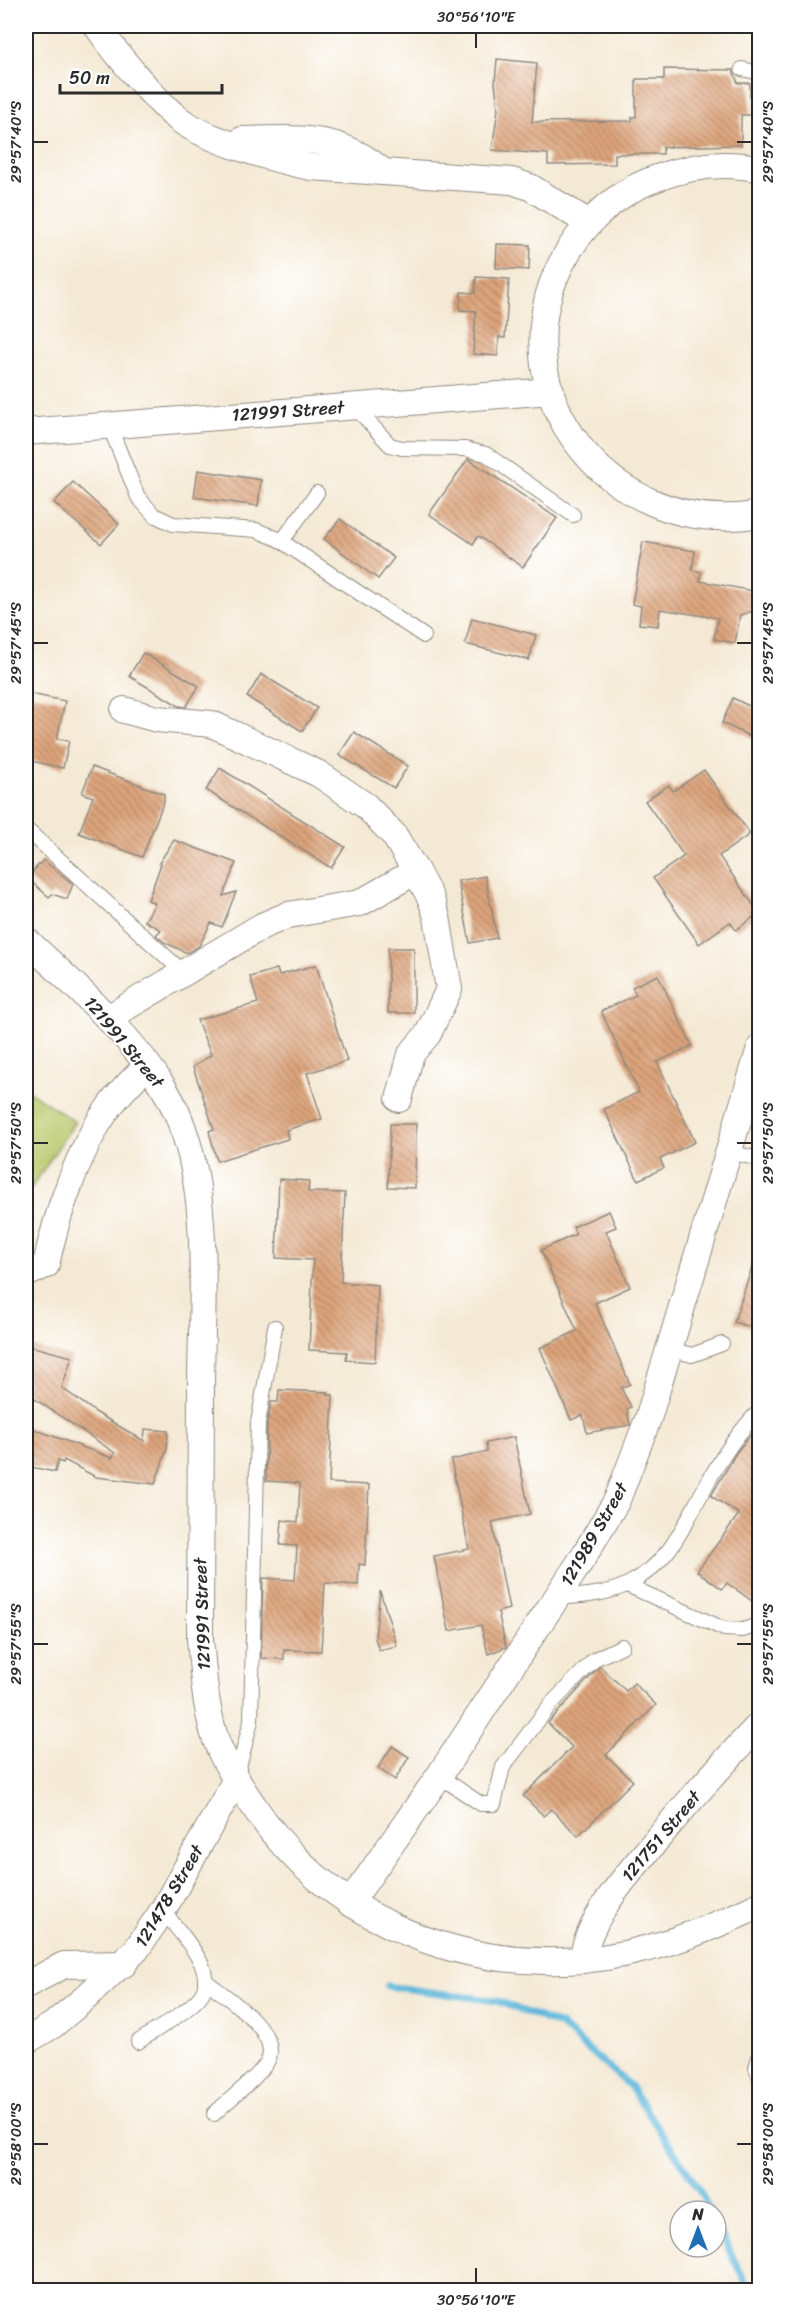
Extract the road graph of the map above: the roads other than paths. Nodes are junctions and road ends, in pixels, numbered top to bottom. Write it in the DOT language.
graph roads {
  1 [pos="98,26"];
  2 [pos="742,69"];
  3 [pos="759,73"];
  4 [pos="759,170"];
  5 [pos="589,224"];
  6 [pos="551,391"];
  7 [pos="354,406"];
  8 [pos="110,425"];
  9 [pos="26,432"];
  10 [pos="317,493"];
  11 [pos="759,514"];
  12 [pos="573,515"];
  13 [pos="282,541"];
  14 [pos="424,636"];
  15 [pos="124,710"];
  16 [pos="26,828"];
  17 [pos="416,871"];
  18 [pos="26,940"];
  19 [pos="184,973"];
  20 [pos="108,1018"];
  21 [pos="759,1048"];
  22 [pos="147,1065"];
  23 [pos="399,1099"];
  24 [pos="728,1152"];
  25 [pos="759,1159"];
  26 [pos="26,1274"];
  27 [pos="275,1327"];
  28 [pos="722,1344"];
  29 [pos="669,1349"];
  30 [pos="759,1410"];
  31 [pos="627,1585"];
  32 [pos="556,1598"];
  33 [pos="759,1624"];
  34 [pos="622,1646"];
  35 [pos="759,1724"];
  36 [pos="440,1776"];
  37 [pos="236,1779"];
  38 [pos="350,1903"];
  39 [pos="759,1905"];
  40 [pos="163,1910"];
  41 [pos="582,1960"];
  42 [pos="124,1964"];
  43 [pos="205,1980"];
  44 [pos="26,1985"];
  45 [pos="26,2041"];
  46 [pos="138,2042"];
  47 [pos="759,2054"];
  48 [pos="759,2079"];
  49 [pos="214,2114"];
  1 -- 5 [label="street"];
  2 -- 3 [label="lane"];
  4 -- 5 [label="street"];
  5 -- 6 [label="street"];
  6 -- 7 [label="street, 121991 Street"];
  6 -- 11 [label="street"];
  7 -- 8 [label="street, 121991 Street"];
  7 -- 12 [label="lane"];
  8 -- 9 [label="street, 121991 Street"];
  8 -- 13 [label="lane"];
  10 -- 13 [label="lane"];
  13 -- 14 [label="lane"];
  15 -- 17 [label="street"];
  16 -- 19 [label="lane"];
  17 -- 19 [label="street"];
  17 -- 23 [label="street"];
  18 -- 20 [label="street, 121991 Street"];
  19 -- 20 [label="street"];
  20 -- 22 [label="street, 121991 Street"];
  21 -- 24 [label="street, 121989 Street"];
  22 -- 26 [label="street"];
  22 -- 37 [label="street, 121991 Street"];
  24 -- 25 [label="lane"];
  24 -- 29 [label="street, 121989 Street"];
  27 -- 37 [label="lane"];
  28 -- 29 [label="lane"];
  29 -- 32 [label="street, 121989 Street"];
  30 -- 31 [label="lane"];
  31 -- 32 [label="lane"];
  31 -- 33 [label="lane"];
  32 -- 36 [label="street, 121989 Street"];
  34 -- 36 [label="lane"];
  35 -- 41 [label="street, 121751 Street"];
  36 -- 38 [label="street, 121989 Street"];
  37 -- 38 [label="street, 121991 Street"];
  37 -- 40 [label="street, 121478 Street"];
  38 -- 41 [label="street, 121991 Street"];
  39 -- 41 [label="street, 121991 Street"];
  40 -- 42 [label="street, 121478 Street"];
  40 -- 43 [label="lane"];
  42 -- 44 [label="street"];
  42 -- 45 [label="street, 121478 Street"];
  43 -- 46 [label="lane"];
  43 -- 49 [label="lane"];
  47 -- 48 [label="lane"];
}
